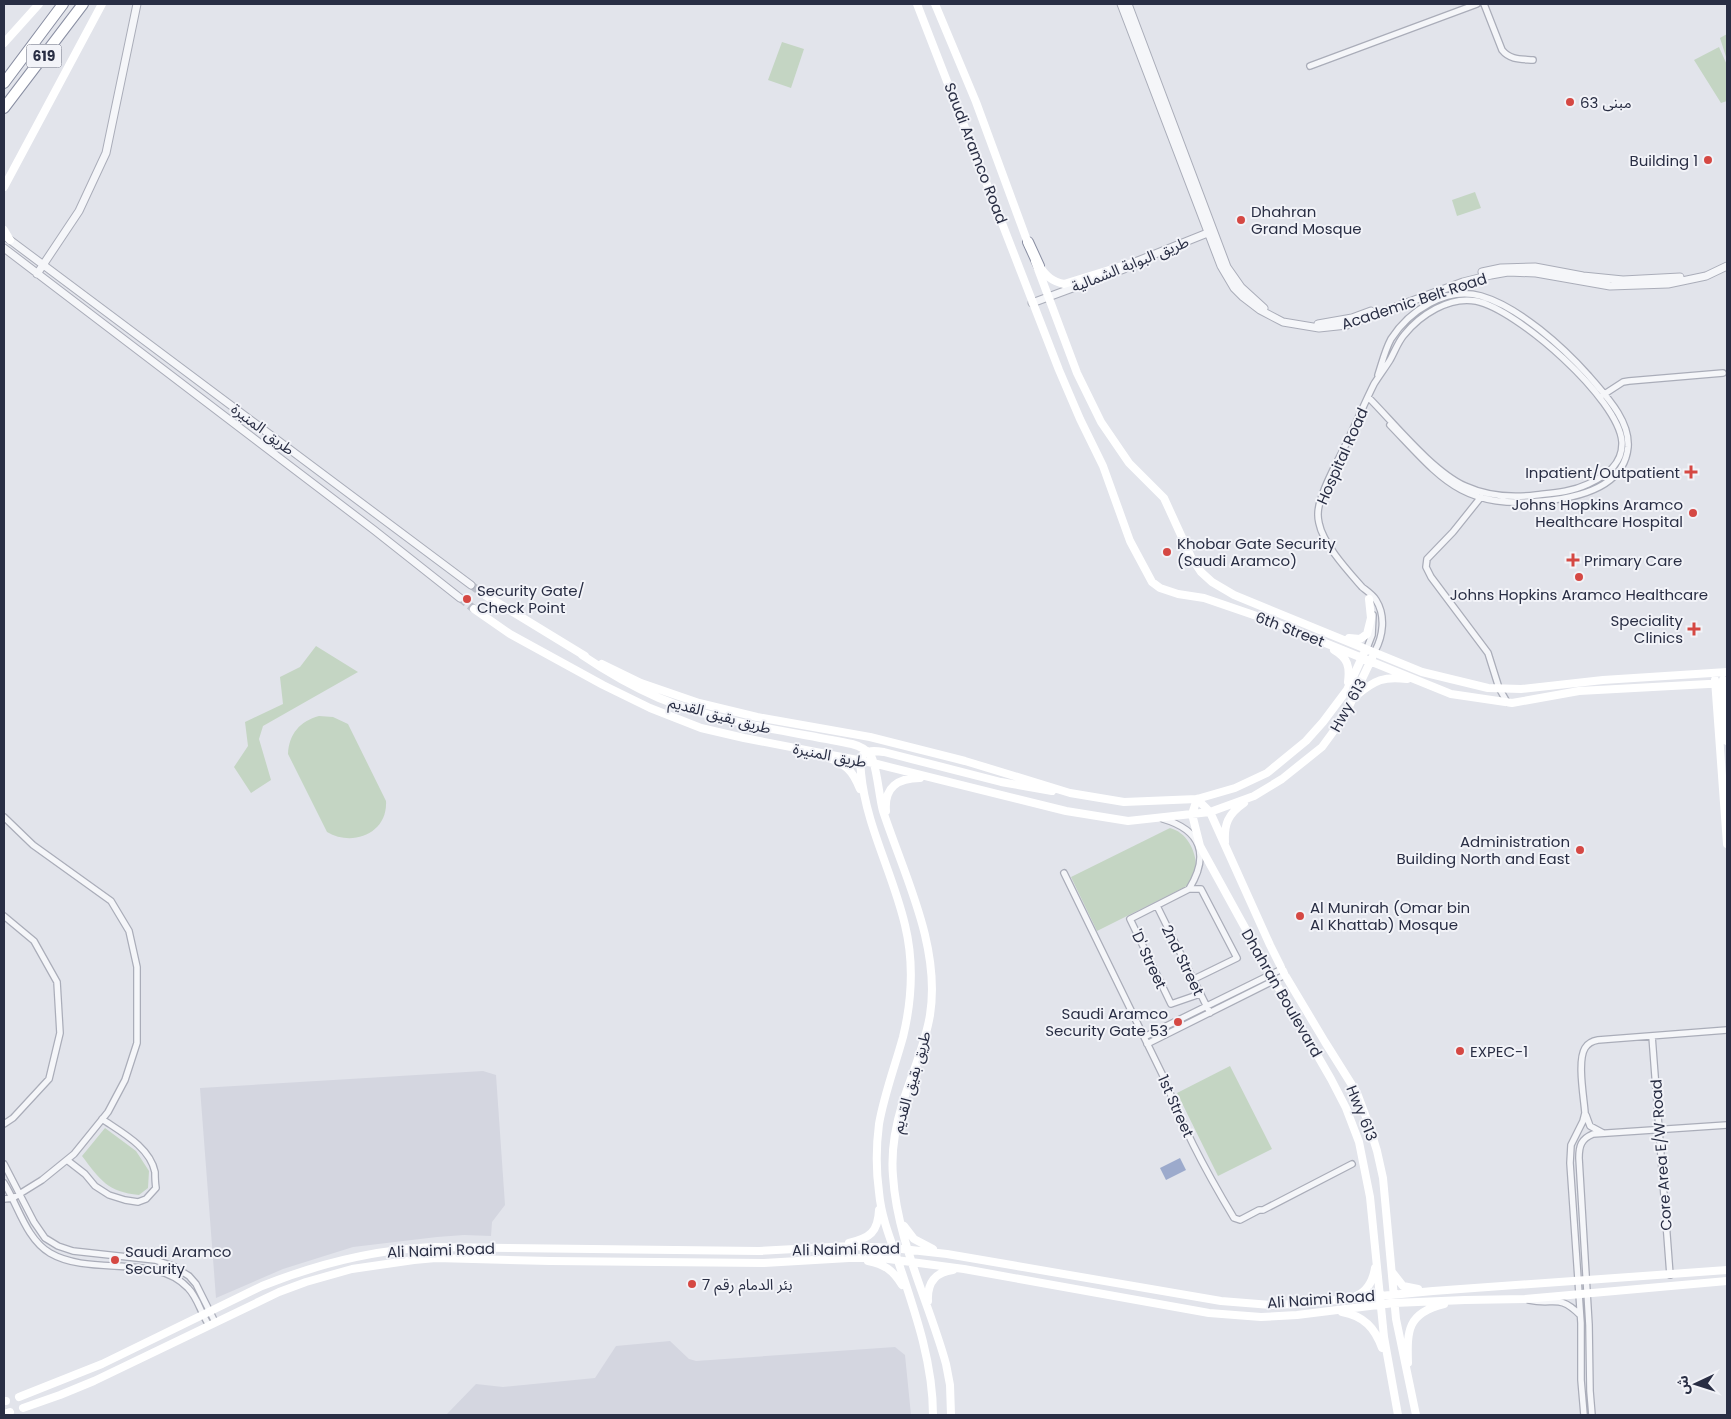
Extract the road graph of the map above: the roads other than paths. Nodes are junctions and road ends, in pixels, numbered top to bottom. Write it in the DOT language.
graph roads {
  1 [pos="39,4"];
  2 [pos="64,4"];
  3 [pos="83,4"];
  4 [pos="102,4"];
  5 [pos="137,4"];
  6 [pos="917,4"];
  7 [pos="935,4"];
  8 [pos="1121,4"];
  9 [pos="1128,4"];
  10 [pos="1477,4"];
  11 [pos="1484,4"];
  12 [pos="4,43"];
  13 [pos="1533,60"];
  14 [pos="1310,66"];
  15 [pos="4,83"];
  16 [pos="4,108"];
  17 [pos="4,187"];
  18 [pos="4,230"];
  19 [pos="1210,232"];
  20 [pos="7,237"];
  21 [pos="1028,242"];
  22 [pos="4,248"];
  23 [pos="1135,262"];
  24 [pos="1727,262"];
  25 [pos="44,264"];
  26 [pos="1039,266"];
  27 [pos="1727,266"];
  28 [pos="37,274"];
  29 [pos="1048,297"];
  30 [pos="1032,303"];
  31 [pos="1723,373"];
  32 [pos="1375,384"];
  33 [pos="1602,396"];
  34 [pos="1368,399"];
  35 [pos="1484,492"];
  36 [pos="1480,498"];
  37 [pos="471,585"];
  38 [pos="1362,587"];
  39 [pos="484,595"];
  40 [pos="460,598"];
  41 [pos="1369,600"];
  42 [pos="474,609"];
  43 [pos="1340,637"];
  44 [pos="1318,640"];
  45 [pos="1367,648"];
  46 [pos="1375,652"];
  47 [pos="582,655"];
  48 [pos="1362,658"];
  49 [pos="1371,661"];
  50 [pos="1721,673"];
  51 [pos="1419,680"];
  52 [pos="1722,683"];
  53 [pos="1499,688"];
  54 [pos="1347,690"];
  55 [pos="1355,696"];
  56 [pos="1508,702"];
  57 [pos="1727,741"];
  58 [pos="814,751"];
  59 [pos="867,752"];
  60 [pos="860,760"];
  61 [pos="874,763"];
  62 [pos="930,777"];
  63 [pos="1070,793"];
  64 [pos="1254,796"];
  65 [pos="1197,799"];
  66 [pos="1210,812"];
  67 [pos="1192,814"];
  68 [pos="4,817"];
  69 [pos="1159,818"];
  70 [pos="870,820"];
  71 [pos="888,825"];
  72 [pos="1727,844"];
  73 [pos="1200,846"];
  74 [pos="1226,846"];
  75 [pos="1064,873"];
  76 [pos="1189,889"];
  77 [pos="1157,906"];
  78 [pos="4,916"];
  79 [pos="1284,972"];
  80 [pos="1272,978"];
  81 [pos="1192,980"];
  82 [pos="1200,994"];
  83 [pos="1206,1006"];
  84 [pos="1210,1014"];
  85 [pos="1727,1030"];
  86 [pos="1144,1036"];
  87 [pos="1652,1036"];
  88 [pos="1147,1044"];
  89 [pos="1585,1113"];
  90 [pos="102,1119"];
  91 [pos="4,1124"];
  92 [pos="1727,1125"];
  93 [pos="1659,1130"];
  94 [pos="1606,1134"];
  95 [pos="67,1160"];
  96 [pos="4,1164"];
  97 [pos="1352,1164"];
  98 [pos="4,1183"];
  99 [pos="879,1192"];
  100 [pos="20,1193"];
  101 [pos="13,1198"];
  102 [pos="4,1200"];
  103 [pos="899,1219"];
  104 [pos="834,1247"];
  105 [pos="893,1248"];
  106 [pos="909,1249"];
  107 [pos="947,1254"];
  108 [pos="849,1258"];
  109 [pos="1376,1258"];
  110 [pos="897,1260"];
  111 [pos="912,1261"];
  112 [pos="964,1269"];
  113 [pos="1727,1270"];
  114 [pos="1391,1271"];
  115 [pos="1670,1275"];
  116 [pos="1586,1280"];
  117 [pos="1578,1281"];
  118 [pos="1727,1281"];
  119 [pos="1433,1291"];
  120 [pos="1393,1294"];
  121 [pos="1583,1294"];
  122 [pos="1380,1295"];
  123 [pos="1345,1299"];
  124 [pos="1525,1299"];
  125 [pos="1465,1300"];
  126 [pos="911,1302"];
  127 [pos="1394,1303"];
  128 [pos="1380,1305"];
  129 [pos="928,1308"];
  130 [pos="1330,1310"];
  131 [pos="210,1311"];
  132 [pos="202,1315"];
  133 [pos="1580,1315"];
  134 [pos="212,1323"];
  135 [pos="1388,1365"];
  136 [pos="1409,1380"];
  137 [pos="34,1392"];
  138 [pos="19,1397"];
  139 [pos="38,1403"];
  140 [pos="22,1408"];
  141 [pos="933,1415"];
  142 [pos="951,1415"];
  143 [pos="1398,1415"];
  144 [pos="1416,1415"];
  145 [pos="1584,1415"];
  146 [pos="1592,1415"];
  1 -- 12 [label="main road"];
  2 -- 15 [label="highway, 619"];
  3 -- 16 [label="highway, 619"];
  4 -- 17 [label="main road"];
  5 -- 25 [label="street"];
  6 -- 30 [label="main road, Saudi Aramco Road"];
  7 -- 21 [label="main road, Saudi Aramco Road"];
  8 -- 19 [label="street, Academic Belt Road"];
  9 -- 19 [label="street, Academic Belt Road"];
  10 -- 14 [label="street"];
  11 -- 13 [label="street"];
  18 -- 20 [label="main road"];
  19 -- 23 [label="street, طريق البوابة الشمالية"];
  19 -- 24 [label="street, Academic Belt Road"];
  19 -- 27 [label="street, Academic Belt Road"];
  20 -- 25 [label="street, طريق المنيرة"];
  21 -- 26 [label="highway"];
  21 -- 29 [label="main road, Saudi Aramco Road"];
  22 -- 28 [label="street, طريق المنيرة"];
  23 -- 26 [label="main road"];
  23 -- 29 [label="street, طريق البوابة الشمالية"];
  25 -- 28 [label="street"];
  25 -- 37 [label="street, طريق المنيرة"];
  28 -- 40 [label="street, طريق المنيرة"];
  29 -- 30 [label="street, طريق البوابة الشمالية"];
  29 -- 43 [label="main road, 6th Street"];
  30 -- 44 [label="main road, 6th Street"];
  31 -- 33 [label="street"];
  32 -- 33 [label="street, Hospital Road"];
  32 -- 33 [label="street, Hospital Road"];
  32 -- 34 [label="street, Hospital Road"];
  33 -- 35 [label="street, Hospital Road"];
  33 -- 36 [label="street, Hospital Road"];
  34 -- 35 [label="street, Hospital Road"];
  34 -- 36 [label="street, Hospital Road"];
  34 -- 38 [label="street, Hospital Road"];
  35 -- 36 [label="street"];
  36 -- 53 [label="street"];
  38 -- 41 [label="street, Hospital Road"];
  38 -- 46 [label="street, Hospital Road"];
  39 -- 47 [label="main road, طريق المنيرة"];
  41 -- 43 [label="main road"];
  41 -- 45 [label="street, Hospital Road"];
  42 -- 58 [label="main road, طريق المنيرة"];
  43 -- 45 [label="main road, 6th Street"];
  44 -- 48 [label="main road, 6th Street"];
  44 -- 54 [label="main road"];
  45 -- 46 [label="main road, 6th Street"];
  45 -- 48 [label="main road, Hospital Road"];
  46 -- 49 [label="main road, Hwy 613"];
  46 -- 53 [label="main road, 6th Street"];
  47 -- 59 [label="main road, طريق بقيق القديم"];
  47 -- 63 [label="main road, طريق المنيرة"];
  48 -- 49 [label="main road, 6th Street"];
  48 -- 54 [label="main road"];
  49 -- 51 [label="main road, 6th Street"];
  49 -- 55 [label="main road, Hwy 613"];
  50 -- 52 [label="main road"];
  50 -- 53 [label="main road, 6th Street"];
  51 -- 55 [label="main road"];
  51 -- 56 [label="main road, 6th Street"];
  52 -- 56 [label="main road, 6th Street"];
  52 -- 57 [label="main road"];
  52 -- 72 [label="main road"];
  53 -- 56 [label="street"];
  54 -- 65 [label="main road"];
  55 -- 64 [label="main road, Hwy 613"];
  58 -- 60 [label="main road, طريق المنيرة"];
  58 -- 70 [label="main road"];
  59 -- 60 [label="main road"];
  59 -- 61 [label="main road, طريق بقيق القديم"];
  59 -- 63 [label="main road, طريق بقيق القديم"];
  60 -- 61 [label="main road, طريق المنيرة"];
  60 -- 70 [label="main road, طريق بقيق القديم"];
  61 -- 62 [label="main road, طريق المنيرة"];
  61 -- 71 [label="main road, طريق بقيق القديم"];
  62 -- 69 [label="main road, طريق المنيرة"];
  62 -- 71 [label="main road"];
  63 -- 65 [label="main road, طريق المنيرة"];
  64 -- 66 [label="main road, Hwy 613"];
  64 -- 74 [label="main road"];
  65 -- 66 [label="main road, Hwy 613"];
  65 -- 67 [label="main road"];
  66 -- 67 [label="main road, طريق المنيرة"];
  66 -- 74 [label="main road, Hwy 613"];
  67 -- 69 [label="main road, طريق المنيرة"];
  67 -- 73 [label="main road, Dhahran Boulevard"];
  68 -- 90 [label="street"];
  69 -- 73 [label="street"];
  70 -- 99 [label="main road, طريق بقيق القديم"];
  71 -- 103 [label="main road, طريق بقيق القديم"];
  73 -- 76 [label="street"];
  73 -- 80 [label="main road, Dhahran Boulevard"];
  74 -- 79 [label="main road, Hwy 613"];
  75 -- 86 [label="street, 1st Street"];
  76 -- 77 [label="street, 'D' Street"];
  76 -- 81 [label="street"];
  77 -- 81 [label="street, 2nd Street"];
  77 -- 82 [label="street, 'D' Street"];
  78 -- 91 [label="street"];
  79 -- 80 [label="street"];
  79 -- 114 [label="main road, Hwy 613"];
  80 -- 83 [label="street"];
  80 -- 84 [label="street"];
  80 -- 109 [label="main road, Dhahran Boulevard"];
  81 -- 82 [label="street, 2nd Street"];
  82 -- 83 [label="street, 2nd Street"];
  83 -- 84 [label="street, 2nd Street"];
  83 -- 86 [label="street"];
  84 -- 88 [label="street"];
  85 -- 87 [label="street"];
  86 -- 88 [label="street, 1st Street"];
  87 -- 89 [label="street"];
  87 -- 93 [label="street, Core Area E/W Road"];
  88 -- 97 [label="street, 1st Street"];
  89 -- 94 [label="street"];
  89 -- 117 [label="street"];
  90 -- 95 [label="street"];
  90 -- 95 [label="street"];
  92 -- 93 [label="street"];
  93 -- 94 [label="street"];
  93 -- 115 [label="street, Core Area E/W Road"];
  94 -- 116 [label="street"];
  95 -- 100 [label="street"];
  96 -- 100 [label="street"];
  98 -- 101 [label="street"];
  99 -- 104 [label="main road"];
  99 -- 105 [label="main road, طريق بقيق القديم"];
  100 -- 101 [label="street"];
  100 -- 131 [label="street"];
  101 -- 102 [label="street"];
  101 -- 132 [label="street"];
  103 -- 106 [label="main road, طريق بقيق القديم"];
  103 -- 107 [label="main road"];
  104 -- 105 [label="main road, Ali Naimi Road"];
  104 -- 131 [label="main road, Ali Naimi Road"];
  105 -- 106 [label="main road, Ali Naimi Road"];
  105 -- 110 [label="main road, طريق بقيق القديم"];
  106 -- 107 [label="main road, Ali Naimi Road"];
  106 -- 111 [label="main road, طريق بقيق القديم"];
  107 -- 123 [label="main road, Ali Naimi Road"];
  108 -- 110 [label="main road, Ali Naimi Road"];
  108 -- 126 [label="main road"];
  108 -- 134 [label="main road, Ali Naimi Road"];
  109 -- 122 [label="main road, Dhahran Boulevard"];
  109 -- 123 [label="main road"];
  110 -- 111 [label="main road, Ali Naimi Road"];
  110 -- 126 [label="main road, طريق بقيق القديم"];
  111 -- 112 [label="main road, Ali Naimi Road"];
  111 -- 129 [label="main road, طريق بقيق القديم"];
  112 -- 129 [label="main road"];
  112 -- 130 [label="main road, Ali Naimi Road"];
  113 -- 115 [label="main road, Ali Naimi Road"];
  114 -- 119 [label="main road"];
  114 -- 120 [label="main road, Hwy 613"];
  115 -- 116 [label="main road, Ali Naimi Road"];
  116 -- 117 [label="main road, Ali Naimi Road"];
  116 -- 121 [label="street"];
  117 -- 119 [label="main road, Ali Naimi Road"];
  117 -- 121 [label="street"];
  118 -- 121 [label="main road, Ali Naimi Road"];
  119 -- 120 [label="main road, Ali Naimi Road"];
  120 -- 122 [label="main road, Ali Naimi Road"];
  120 -- 127 [label="main road, Hwy 613"];
  121 -- 124 [label="main road, Ali Naimi Road"];
  121 -- 133 [label="street"];
  121 -- 146 [label="street"];
  122 -- 123 [label="main road, Ali Naimi Road"];
  122 -- 128 [label="main road, Dhahran Boulevard"];
  124 -- 125 [label="main road, Ali Naimi Road"];
  124 -- 133 [label="street"];
  125 -- 127 [label="main road, Ali Naimi Road"];
  125 -- 136 [label="main road"];
  126 -- 141 [label="main road, طريق بقيق القديم"];
  127 -- 128 [label="main road, Ali Naimi Road"];
  127 -- 136 [label="main road, Hwy 613"];
  128 -- 130 [label="main road, Ali Naimi Road"];
  128 -- 135 [label="main road, Dhahran Boulevard"];
  129 -- 142 [label="main road, طريق بقيق القديم"];
  130 -- 135 [label="main road"];
  131 -- 132 [label="main road, Ali Naimi Road"];
  131 -- 134 [label="street"];
  132 -- 134 [label="street"];
  132 -- 137 [label="main road, Ali Naimi Road"];
  133 -- 145 [label="street"];
  134 -- 139 [label="main road, Ali Naimi Road"];
  135 -- 143 [label="main road, Dhahran Boulevard"];
  136 -- 144 [label="main road, Hwy 613"];
  137 -- 138 [label="main road, Ali Naimi Road"];
  137 -- 139 [label="main road"];
  139 -- 140 [label="main road, Ali Naimi Road"];
}
